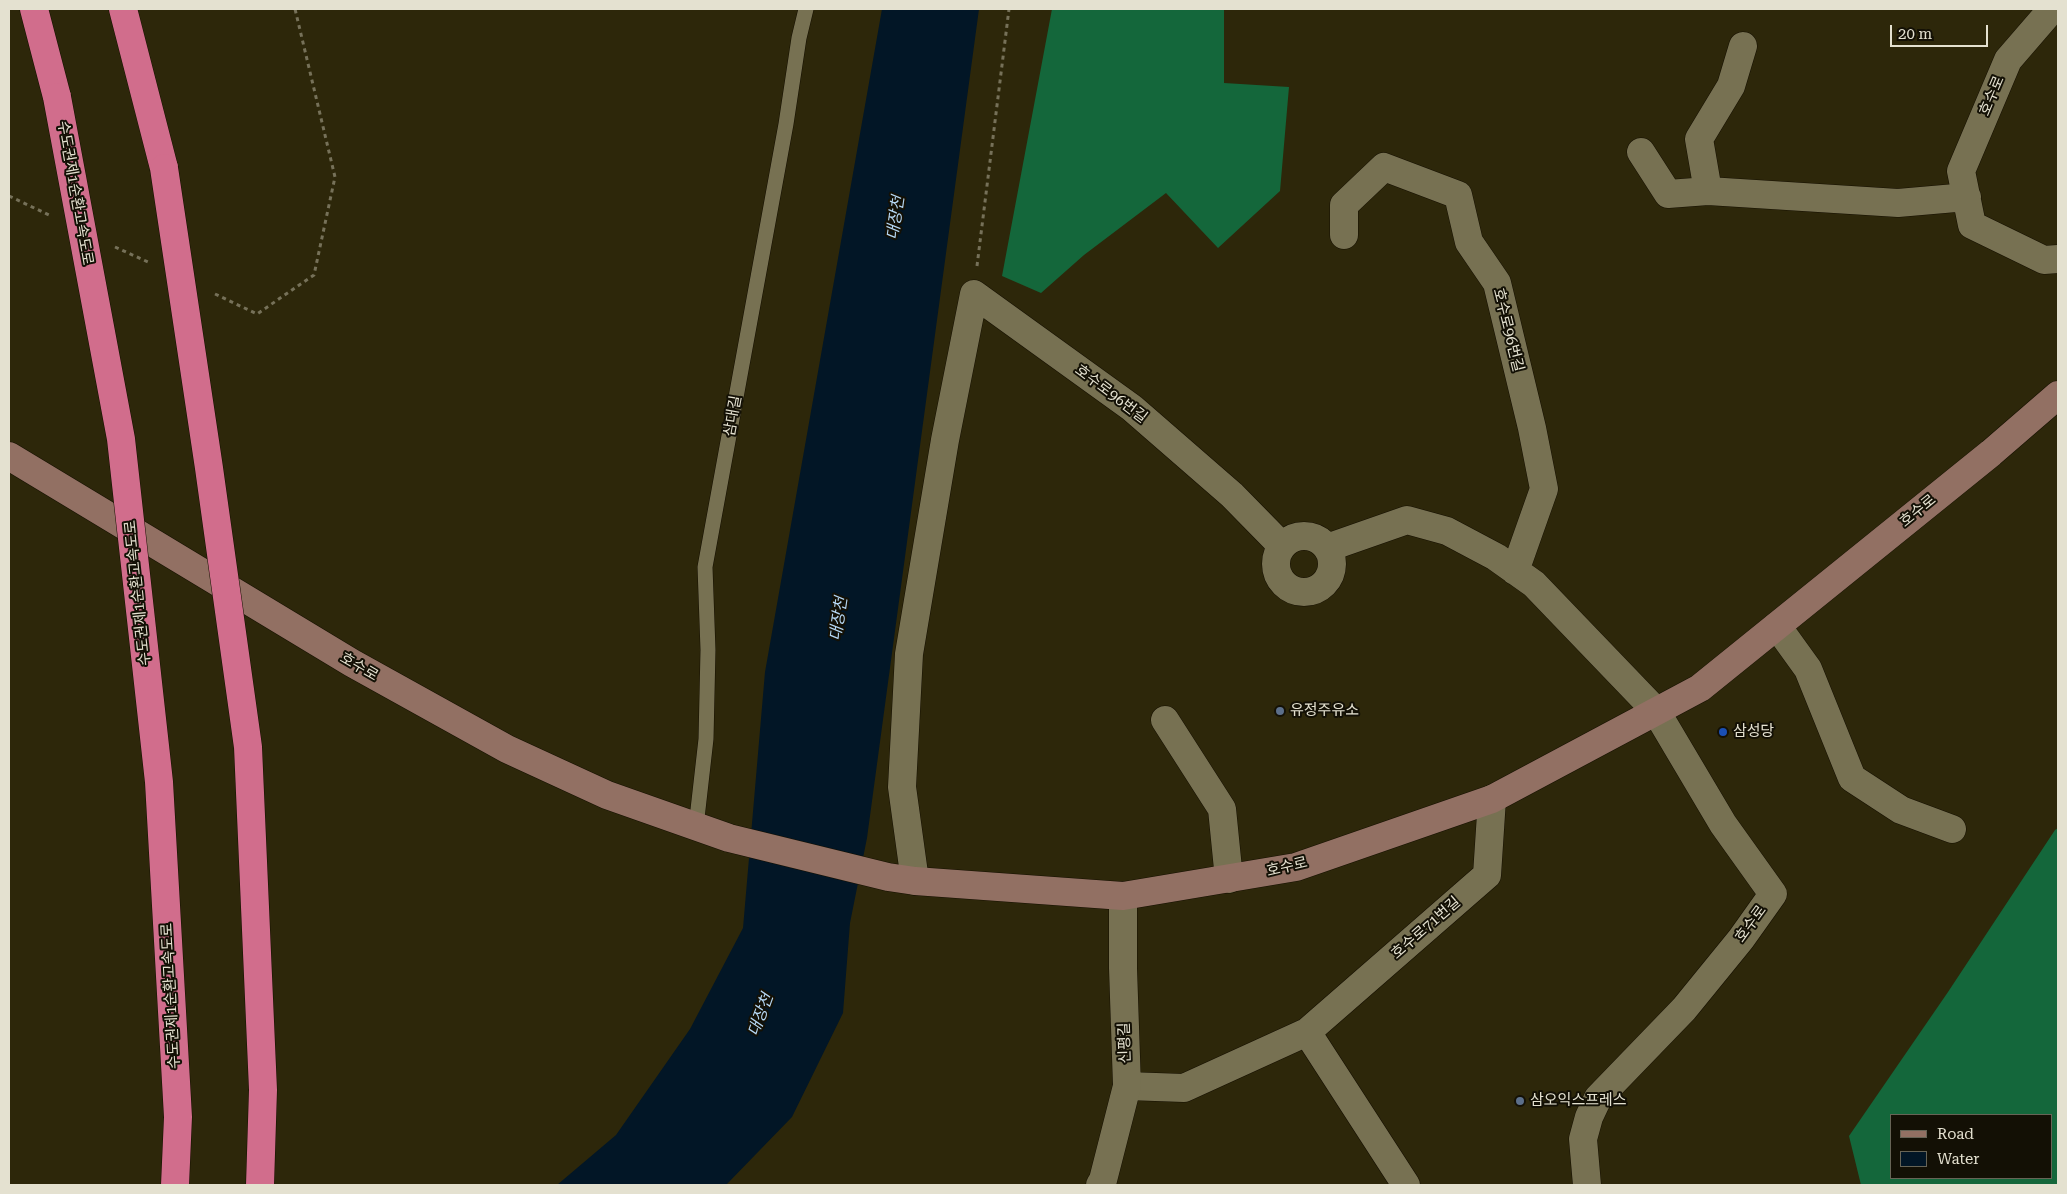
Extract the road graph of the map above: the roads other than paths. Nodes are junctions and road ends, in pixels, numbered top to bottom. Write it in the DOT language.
graph roads {
  1 [pos="34,9"];
  2 [pos="123,9"];
  3 [pos="806,9"];
  4 [pos="2052,9"];
  5 [pos="1743,46"];
  6 [pos="1641,152"];
  7 [pos="1708,191"];
  8 [pos="1967,196"];
  9 [pos="1344,235"];
  10 [pos="2058,259"];
  11 [pos="2058,395"];
  12 [pos="9,456"];
  13 [pos="1282,546"];
  14 [pos="1327,548"];
  15 [pos="1515,571"];
  16 [pos="1777,626"];
  17 [pos="1656,711"];
  18 [pos="1165,720"];
  19 [pos="1492,799"];
  20 [pos="696,827"];
  21 [pos="1952,829"];
  22 [pos="1229,879"];
  23 [pos="915,881"];
  24 [pos="1123,896"];
  25 [pos="1307,1032"];
  26 [pos="1127,1086"];
  27 [pos="175,1185"];
  28 [pos="260,1185"];
  29 [pos="1100,1185"];
  30 [pos="1406,1185"];
  31 [pos="1587,1185"];
  1 -- 27 [label="highway, 수도권제1순환고속도로, bridge"];
  2 -- 28 [label="highway, bridge"];
  3 -- 20 [label="lane, 삼대길"];
  4 -- 8 [label="street, 호수로"];
  5 -- 7 [label="street"];
  6 -- 7 [label="street"];
  7 -- 8 [label="street"];
  8 -- 10 [label="street, 호수로"];
  9 -- 15 [label="street, 호수로96번길"];
  11 -- 16 [label="main road, 호수로"];
  12 -- 20 [label="main road, 호수로"];
  13 -- 14 [label="street"];
  13 -- 14 [label="street"];
  13 -- 23 [label="street, 호수로96번길"];
  14 -- 15 [label="street"];
  15 -- 17 [label="street"];
  16 -- 17 [label="main road, 호수로"];
  16 -- 21 [label="street"];
  17 -- 19 [label="main road, 호수로"];
  17 -- 31 [label="street, 호수로"];
  18 -- 22 [label="street"];
  19 -- 22 [label="main road, 호수로"];
  19 -- 25 [label="street, 호수로71번길"];
  20 -- 23 [label="main road, 호수로"];
  22 -- 24 [label="main road, 호수로"];
  23 -- 24 [label="main road, 호수로"];
  24 -- 26 [label="street, 신평길"];
  25 -- 26 [label="street, 호수로71번길"];
  25 -- 30 [label="street"];
  26 -- 29 [label="street, 신평길"];
}
